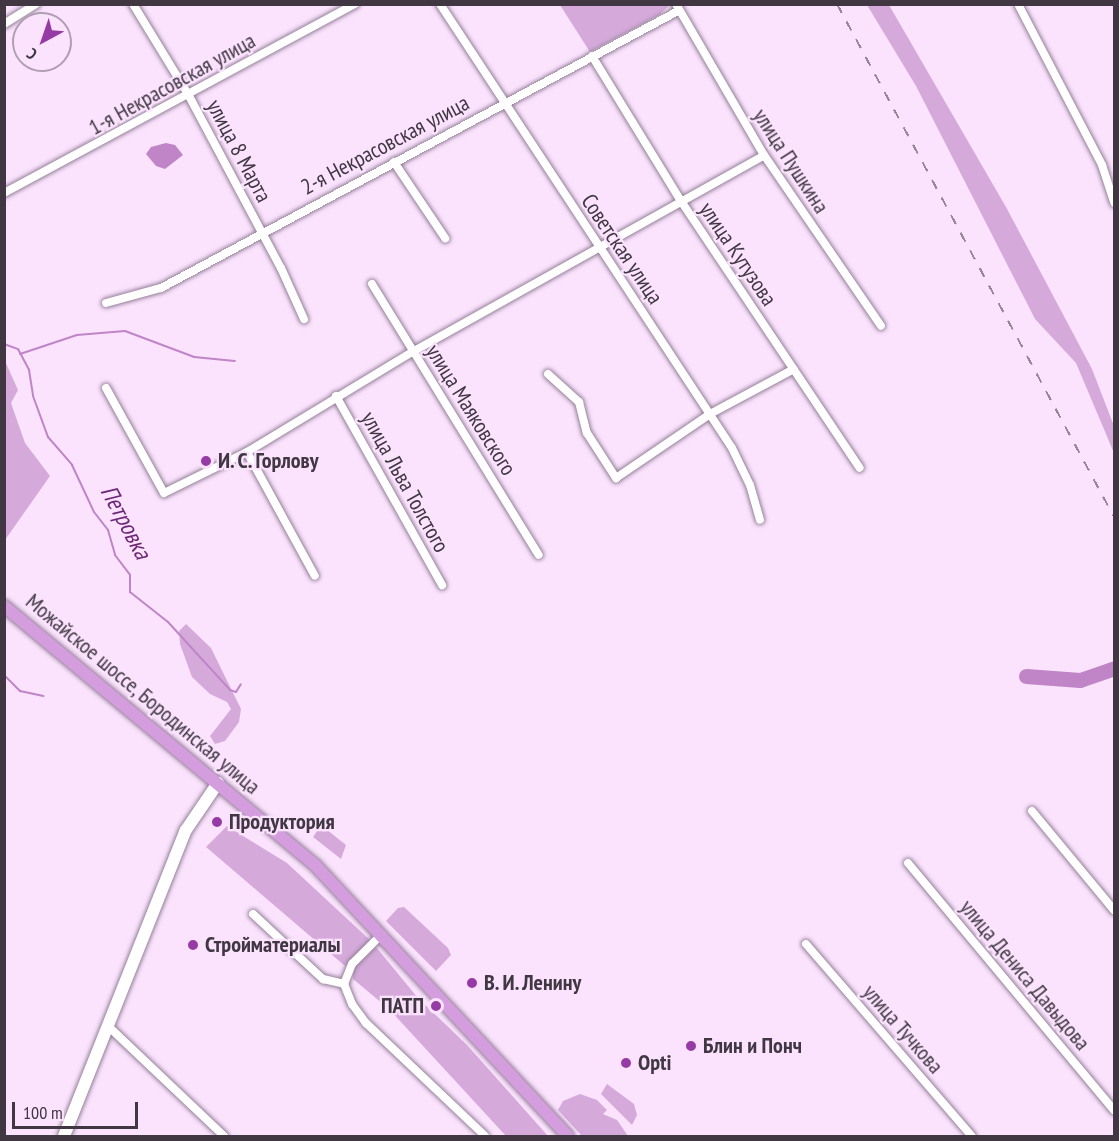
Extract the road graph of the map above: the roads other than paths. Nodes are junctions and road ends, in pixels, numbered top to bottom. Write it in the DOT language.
graph roads {
  1 [pos="36,4"];
  2 [pos="133,4"];
  3 [pos="355,4"];
  4 [pos="440,4"];
  5 [pos="1018,4"];
  6 [pos="677,8"];
  7 [pos="4,24"];
  8 [pos="592,56"];
  9 [pos="188,94"];
  10 [pos="504,102"];
  11 [pos="764,155"];
  12 [pos="394,162"];
  13 [pos="4,193"];
  14 [pos="681,201"];
  15 [pos="1114,203"];
  16 [pos="261,232"];
  17 [pos="445,238"];
  18 [pos="599,246"];
  19 [pos="372,284"];
  20 [pos="106,303"];
  21 [pos="304,319"];
  22 [pos="881,326"];
  23 [pos="414,351"];
  24 [pos="794,369"];
  25 [pos="548,374"];
  26 [pos="106,388"];
  27 [pos="336,396"];
  28 [pos="710,414"];
  29 [pos="247,452"];
  30 [pos="860,468"];
  31 [pos="759,520"];
  32 [pos="540,555"];
  33 [pos="315,576"];
  34 [pos="442,585"];
  35 [pos="4,606"];
  36 [pos="218,783"];
  37 [pos="1032,811"];
  38 [pos="908,864"];
  39 [pos="1114,910"];
  40 [pos="253,914"];
  41 [pos="382,934"];
  42 [pos="806,944"];
  43 [pos="344,984"];
  44 [pos="108,1026"];
  45 [pos="1114,1110"];
  46 [pos="64,1137"];
  47 [pos="224,1137"];
  48 [pos="485,1137"];
  49 [pos="568,1137"];
  50 [pos="972,1137"];
  1 -- 7 [label="street"];
  2 -- 9 [label="street, улица 8 Марта"];
  3 -- 9 [label="street, 1-я Некрасовская улица"];
  4 -- 10 [label="street, Советская улица"];
  5 -- 15 [label="street"];
  6 -- 8 [label="street, 2-я Некрасовская улица"];
  6 -- 11 [label="street, улица Пушкина"];
  8 -- 10 [label="street, 2-я Некрасовская улица"];
  8 -- 14 [label="street, улица Кутузова"];
  9 -- 13 [label="street, 1-я Некрасовская улица"];
  9 -- 16 [label="street, улица 8 Марта"];
  10 -- 12 [label="street, 2-я Некрасовская улица"];
  10 -- 18 [label="street, Советская улица"];
  11 -- 14 [label="street"];
  11 -- 22 [label="street, улица Пушкина"];
  12 -- 16 [label="street, 2-я Некрасовская улица"];
  12 -- 17 [label="street"];
  14 -- 18 [label="street"];
  14 -- 24 [label="street, улица Кутузова"];
  16 -- 20 [label="street, 2-я Некрасовская улица"];
  16 -- 21 [label="street, улица 8 Марта"];
  18 -- 23 [label="street"];
  18 -- 28 [label="street, Советская улица"];
  19 -- 23 [label="street, улица Маяковского"];
  23 -- 27 [label="street"];
  23 -- 32 [label="street, улица Маяковского"];
  24 -- 28 [label="street"];
  24 -- 30 [label="street, улица Кутузова"];
  25 -- 28 [label="street"];
  26 -- 29 [label="street"];
  27 -- 29 [label="street"];
  27 -- 34 [label="street, улица Льва Толстого"];
  28 -- 31 [label="street, Советская улица"];
  29 -- 33 [label="street"];
  35 -- 36 [label="main road, Можайское шоссе, Бородинская улица"];
  36 -- 41 [label="main road, Можайское шоссе, Бородинская улица"];
  36 -- 44 [label="street"];
  37 -- 39 [label="street"];
  38 -- 45 [label="street, улица Дениса Давыдова"];
  40 -- 43 [label="street"];
  41 -- 43 [label="street"];
  41 -- 49 [label="main road, Можайское шоссе, Бородинская улица"];
  42 -- 50 [label="street, улица Тучкова"];
  43 -- 48 [label="street"];
  44 -- 46 [label="street"];
  44 -- 47 [label="street"];
}
